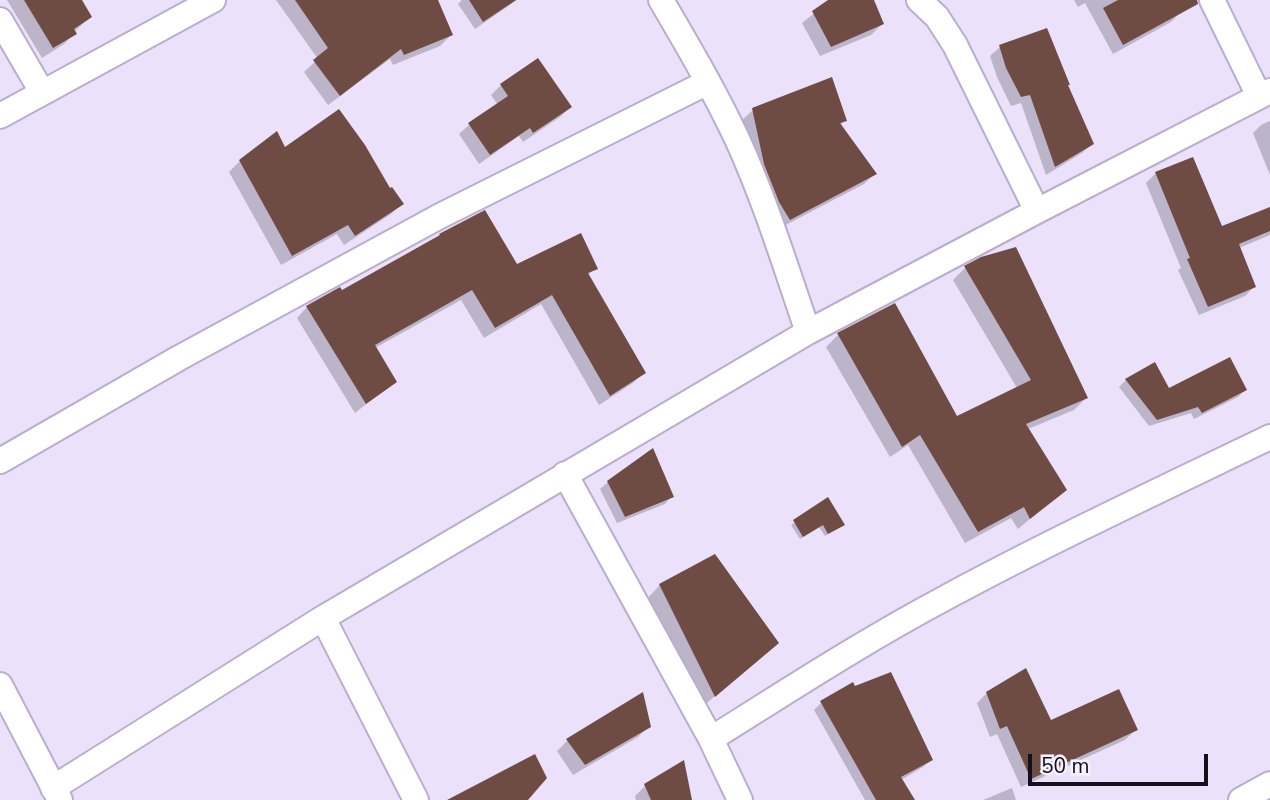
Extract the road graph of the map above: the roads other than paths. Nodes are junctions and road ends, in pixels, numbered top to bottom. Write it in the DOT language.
graph roads {
  1 [pos="213,0"];
  2 [pos="661,0"];
  3 [pos="919,0"];
  4 [pos="1212,0"];
  5 [pos="0,20"];
  6 [pos="708,82"];
  7 [pos="43,92"];
  8 [pos="1264,93"];
  9 [pos="0,116"];
  10 [pos="1037,211"];
  11 [pos="808,332"];
  12 [pos="1270,436"];
  13 [pos="0,461"];
  14 [pos="565,474"];
  15 [pos="323,618"];
  16 [pos="0,685"];
  17 [pos="711,739"];
  18 [pos="1270,784"];
  19 [pos="56,794"];
  20 [pos="416,800"];
  21 [pos="740,800"];
  22 [pos="1241,800"];
  1 -- 7 [label="street"];
  2 -- 6 [label="street"];
  3 -- 10 [label="street"];
  4 -- 8 [label="street"];
  5 -- 7 [label="street"];
  6 -- 11 [label="street"];
  6 -- 13 [label="street"];
  7 -- 9 [label="street"];
  8 -- 10 [label="street"];
  10 -- 11 [label="street"];
  11 -- 14 [label="street"];
  12 -- 17 [label="street"];
  14 -- 15 [label="street"];
  14 -- 17 [label="street"];
  15 -- 19 [label="street"];
  15 -- 20 [label="street"];
  16 -- 19 [label="street"];
  17 -- 21 [label="street"];
  18 -- 22 [label="street"];
}
